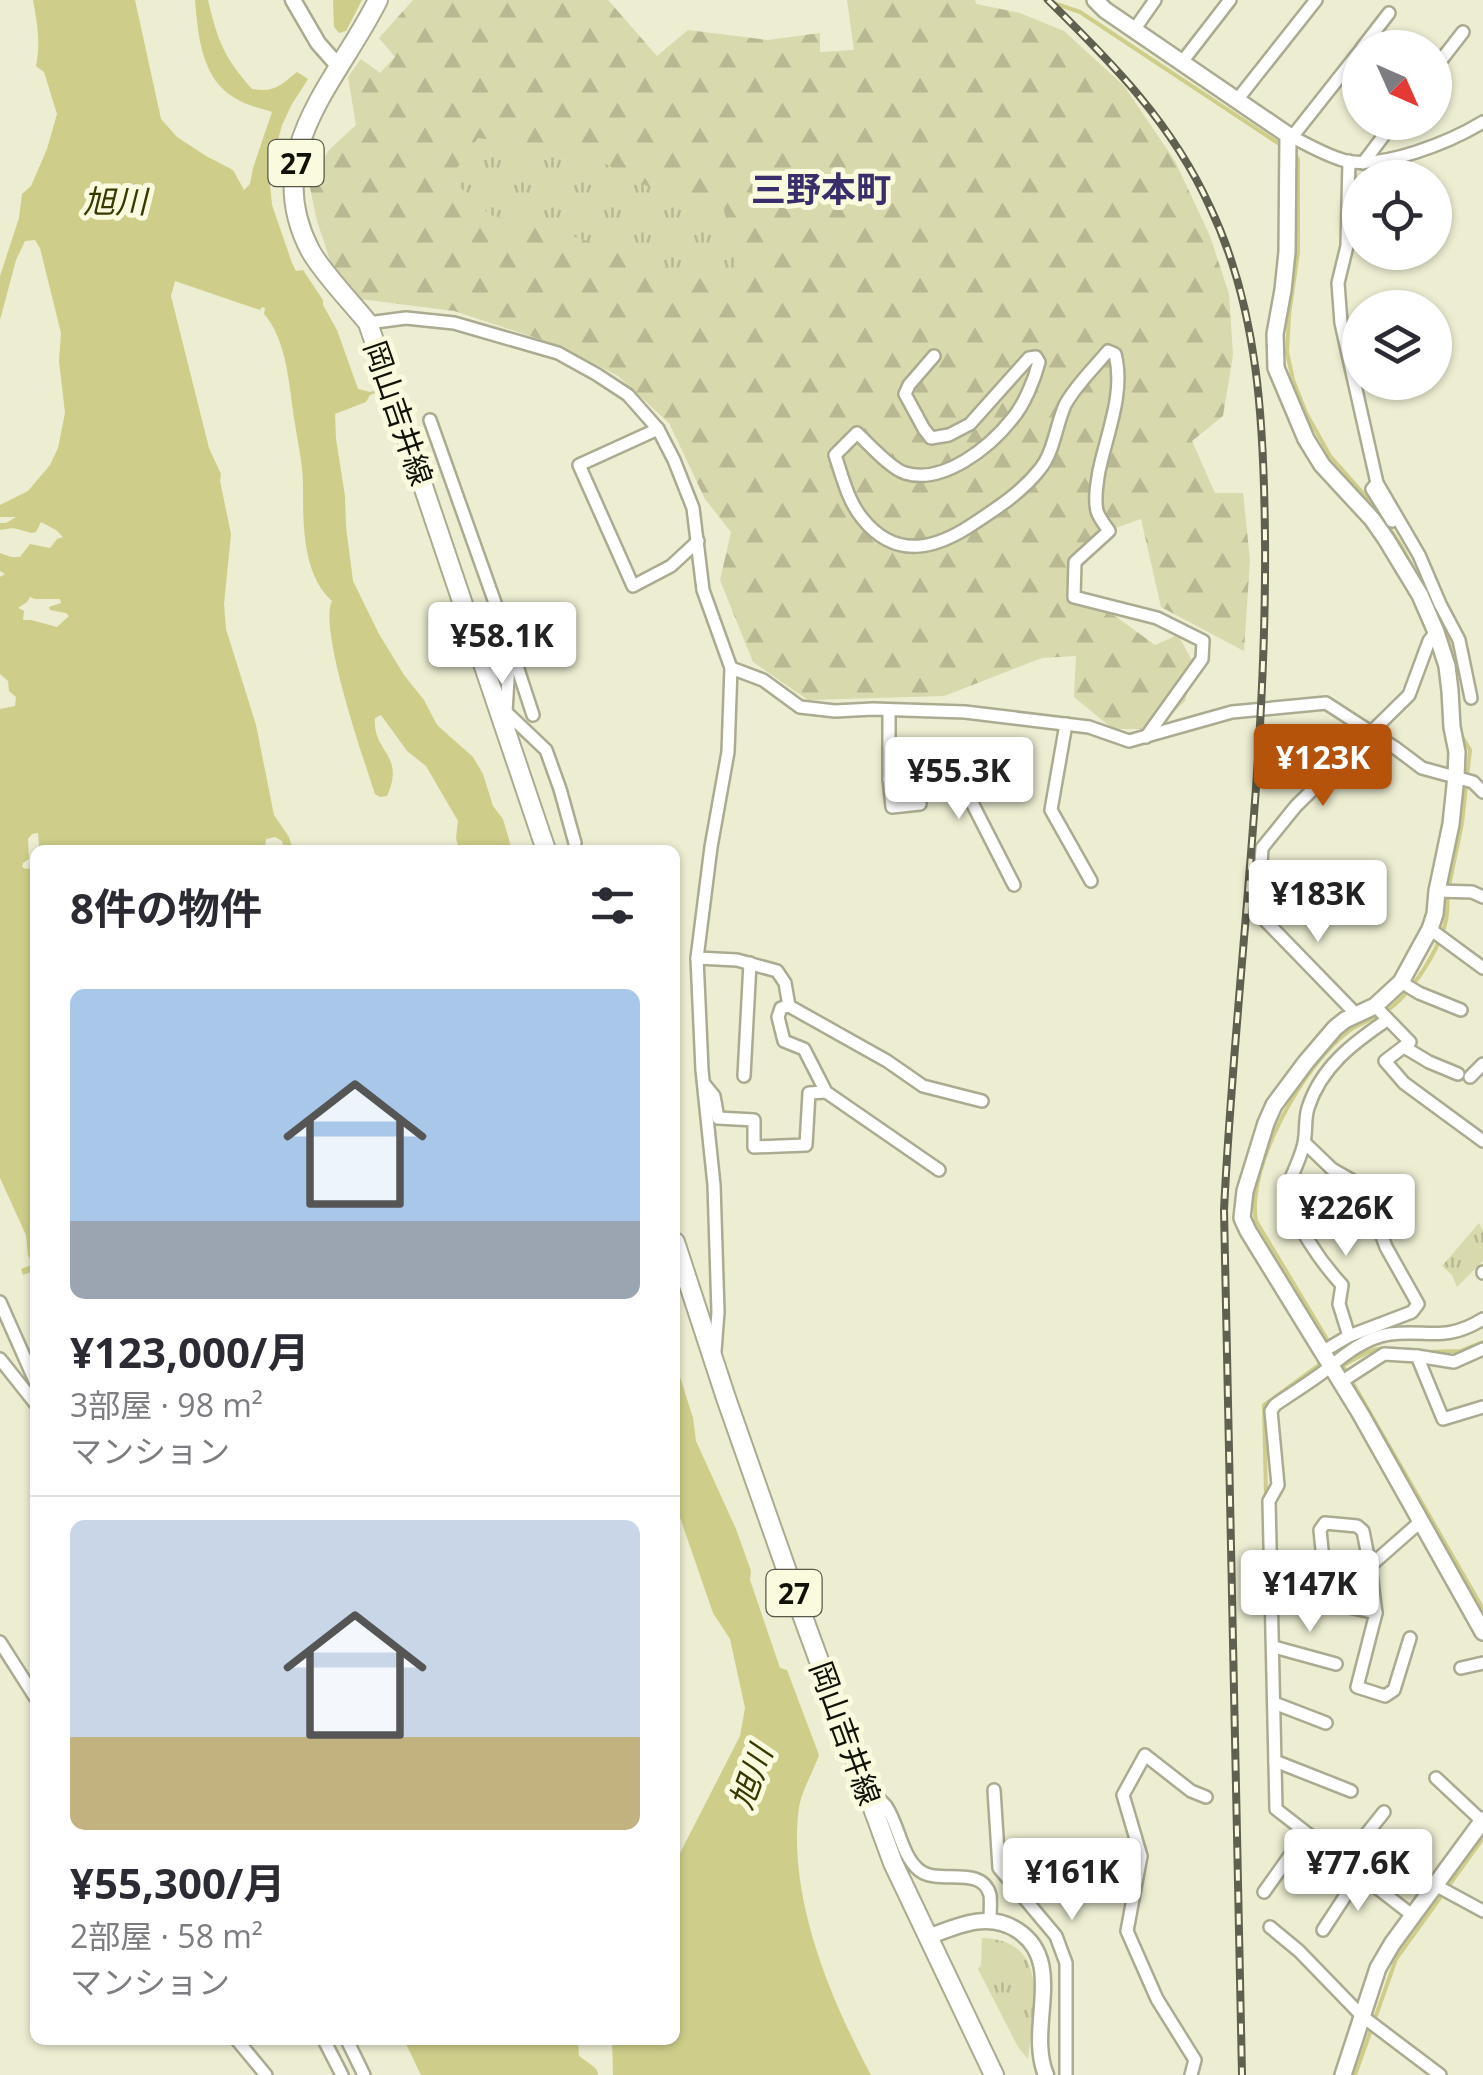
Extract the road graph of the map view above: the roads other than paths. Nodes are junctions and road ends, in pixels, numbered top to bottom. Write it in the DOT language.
graph roads {
  1 [pos="293,0"];
  2 [pos="378,0"];
  3 [pos="1096,0"];
  4 [pos="1155,0"];
  5 [pos="1230,0"];
  6 [pos="1316,0"];
  7 [pos="1390,13"];
  8 [pos="1134,30"];
  9 [pos="1376,30"];
  10 [pos="1463,32"];
  11 [pos="1452,46"];
  12 [pos="1182,62"];
  13 [pos="340,68"];
  14 [pos="1342,73"];
  15 [pos="1238,100"];
  16 [pos="1483,122"];
  17 [pos="1380,140"];
  18 [pos="1288,142"];
  19 [pos="1343,160"];
  20 [pos="1365,160"];
  21 [pos="1376,160"];
  22 [pos="1342,266"];
  23 [pos="368,323"];
  24 [pos="934,356"];
  25 [pos="430,420"];
  26 [pos="658,429"];
  27 [pos="1377,483"];
  28 [pos="1378,514"];
  29 [pos="698,542"];
  30 [pos="1414,547"];
  31 [pos="1436,616"];
  32 [pos="510,646"];
  33 [pos="731,668"];
  34 [pos="1471,698"];
  35 [pos="889,710"];
  36 [pos="503,713"];
  37 [pos="534,715"];
  38 [pos="1066,724"];
  39 [pos="1371,732"];
  40 [pos="1146,737"];
  41 [pos="889,779"];
  42 [pos="1463,779"];
  43 [pos="1483,792"];
  44 [pos="920,804"];
  45 [pos="575,843"];
  46 [pos="544,845"];
  47 [pos="1092,881"];
  48 [pos="1014,885"];
  49 [pos="1444,892"];
  50 [pos="1483,897"];
  51 [pos="1437,933"];
  52 [pos="697,958"];
  53 [pos="750,964"];
  54 [pos="1483,968"];
  55 [pos="1407,986"];
  56 [pos="789,1006"];
  57 [pos="1461,1010"];
  58 [pos="1381,1014"];
  59 [pos="1357,1015"];
  60 [pos="1404,1047"];
  61 [pos="1483,1064"];
  62 [pos="744,1076"];
  63 [pos="705,1085"];
  64 [pos="826,1092"];
  65 [pos="982,1100"];
  66 [pos="1483,1141"];
  67 [pos="1305,1143"];
  68 [pos="938,1170"];
  69 [pos="680,1257"];
  70 [pos="0,1302"];
  71 [pos="1483,1319"];
  72 [pos="1483,1349"];
  73 [pos="1417,1356"];
  74 [pos="0,1359"];
  75 [pos="1341,1360"];
  76 [pos="714,1361"];
  77 [pos="30,1370"];
  78 [pos="30,1398"];
  79 [pos="1483,1406"];
  80 [pos="1420,1522"];
  81 [pos="1370,1566"];
  82 [pos="1376,1613"];
  83 [pos="1483,1632"];
  84 [pos="1410,1638"];
  85 [pos="0,1642"];
  86 [pos="1274,1647"];
  87 [pos="1483,1663"];
  88 [pos="1336,1664"];
  89 [pos="1461,1668"];
  90 [pos="30,1689"];
  91 [pos="1274,1703"];
  92 [pos="1326,1723"];
  93 [pos="1275,1761"];
  94 [pos="1436,1778"];
  95 [pos="867,1788"];
  96 [pos="994,1790"];
  97 [pos="1351,1791"];
  98 [pos="1206,1797"];
  99 [pos="1384,1812"];
  100 [pos="1483,1820"];
  101 [pos="1306,1833"];
  102 [pos="1344,1862"];
  103 [pos="1359,1876"];
  104 [pos="1442,1889"];
  105 [pos="1264,1892"];
  106 [pos="1483,1911"];
  107 [pos="1412,1916"];
  108 [pos="990,1919"];
  109 [pos="1270,1927"];
  110 [pos="1323,1930"];
  111 [pos="928,1938"];
  112 [pos="1369,2021"];
  113 [pos="241,2045"];
  114 [pos="327,2045"];
  115 [pos="349,2045"];
  116 [pos="266,2075"];
  117 [pos="342,2075"];
  118 [pos="364,2075"];
  119 [pos="982,2075"];
  120 [pos="994,2075"];
  121 [pos="1046,2075"];
  122 [pos="1066,2075"];
  123 [pos="1191,2075"];
  124 [pos="1343,2075"];
  125 [pos="1440,2075"];
  1 -- 13 [label="street"];
  2 -- 13 [label="main road, 岡山吉井線 / 27"];
  3 -- 8 [label="main road"];
  4 -- 8 [label="street"];
  5 -- 12 [label="street"];
  6 -- 15 [label="street"];
  7 -- 9 [label="street"];
  8 -- 12 [label="main road"];
  10 -- 11 [label="street"];
  12 -- 15 [label="main road"];
  13 -- 23 [label="main road, 岡山吉井線 / 27"];
  14 -- 18 [label="street"];
  15 -- 18 [label="main road"];
  16 -- 21 [label="street"];
  17 -- 20 [label="street"];
  18 -- 19 [label="street"];
  18 -- 28 [label="main road"];
  22 -- 27 [label="street"];
  23 -- 26 [label="street"];
  23 -- 36 [label="main road, 岡山吉井線 / 27"];
  24 -- 40 [label="street"];
  25 -- 32 [label="street"];
  26 -- 29 [label="street"];
  26 -- 29 [label="street"];
  27 -- 28 [label="street"];
  27 -- 30 [label="street"];
  28 -- 30 [label="street"];
  28 -- 31 [label="main road"];
  29 -- 33 [label="street"];
  30 -- 31 [label="street"];
  31 -- 34 [label="street"];
  31 -- 39 [label="street"];
  31 -- 42 [label="main road"];
  32 -- 36 [label="street"];
  32 -- 37 [label="street"];
  33 -- 35 [label="street"];
  33 -- 52 [label="street"];
  35 -- 38 [label="street"];
  35 -- 41 [label="street"];
  36 -- 45 [label="street"];
  36 -- 46 [label="main road, 岡山吉井線 / 27"];
  38 -- 40 [label="street"];
  38 -- 47 [label="street"];
  39 -- 40 [label="street"];
  39 -- 42 [label="street"];
  39 -- 59 [label="street"];
  41 -- 44 [label="street"];
  41 -- 48 [label="street"];
  42 -- 43 [label="street"];
  42 -- 49 [label="main road"];
  49 -- 50 [label="street"];
  49 -- 51 [label="main road"];
  51 -- 54 [label="street"];
  51 -- 55 [label="main road"];
  52 -- 53 [label="street"];
  52 -- 63 [label="street"];
  53 -- 56 [label="street"];
  53 -- 62 [label="street"];
  55 -- 57 [label="street"];
  55 -- 58 [label="main road"];
  56 -- 64 [label="street"];
  56 -- 65 [label="street"];
  58 -- 59 [label="main road"];
  58 -- 60 [label="street"];
  58 -- 67 [label="street"];
  59 -- 75 [label="main road"];
  60 -- 61 [label="street"];
  60 -- 66 [label="street"];
  63 -- 64 [label="street"];
  63 -- 76 [label="street"];
  64 -- 68 [label="street"];
  67 -- 75 [label="street"];
  67 -- 75 [label="street"];
  69 -- 76 [label="main road, 岡山吉井線 / 27"];
  70 -- 77 [label="street"];
  71 -- 75 [label="street"];
  72 -- 73 [label="street"];
  73 -- 75 [label="street"];
  73 -- 79 [label="street"];
  74 -- 78 [label="street"];
  75 -- 80 [label="main road"];
  75 -- 86 [label="street"];
  76 -- 95 [label="main road, 岡山吉井線 / 27"];
  80 -- 81 [label="street"];
  80 -- 83 [label="main road"];
  81 -- 82 [label="street"];
  81 -- 82 [label="street"];
  82 -- 84 [label="street"];
  85 -- 90 [label="street"];
  86 -- 88 [label="street"];
  86 -- 91 [label="street"];
  87 -- 89 [label="street"];
  91 -- 92 [label="street"];
  91 -- 93 [label="street"];
  93 -- 97 [label="street"];
  93 -- 101 [label="street"];
  94 -- 100 [label="street"];
  95 -- 108 [label="street"];
  95 -- 111 [label="main road, 岡山吉井線 / 27"];
  96 -- 122 [label="street"];
  98 -- 123 [label="street"];
  99 -- 102 [label="street"];
  100 -- 104 [label="main road"];
  101 -- 102 [label="street"];
  101 -- 105 [label="street"];
  102 -- 103 [label="street"];
  103 -- 107 [label="street"];
  103 -- 110 [label="street"];
  104 -- 106 [label="street"];
  104 -- 107 [label="main road"];
  107 -- 112 [label="main road"];
  108 -- 111 [label="street"];
  108 -- 121 [label="street"];
  109 -- 112 [label="street"];
  111 -- 119 [label="main road, 岡山吉井線 / 27"];
  111 -- 120 [label="main road, 岡山吉井線 / 27"];
  112 -- 124 [label="main road"];
  112 -- 125 [label="street"];
  113 -- 116 [label="street"];
  114 -- 117 [label="street"];
  115 -- 118 [label="street"];
}
